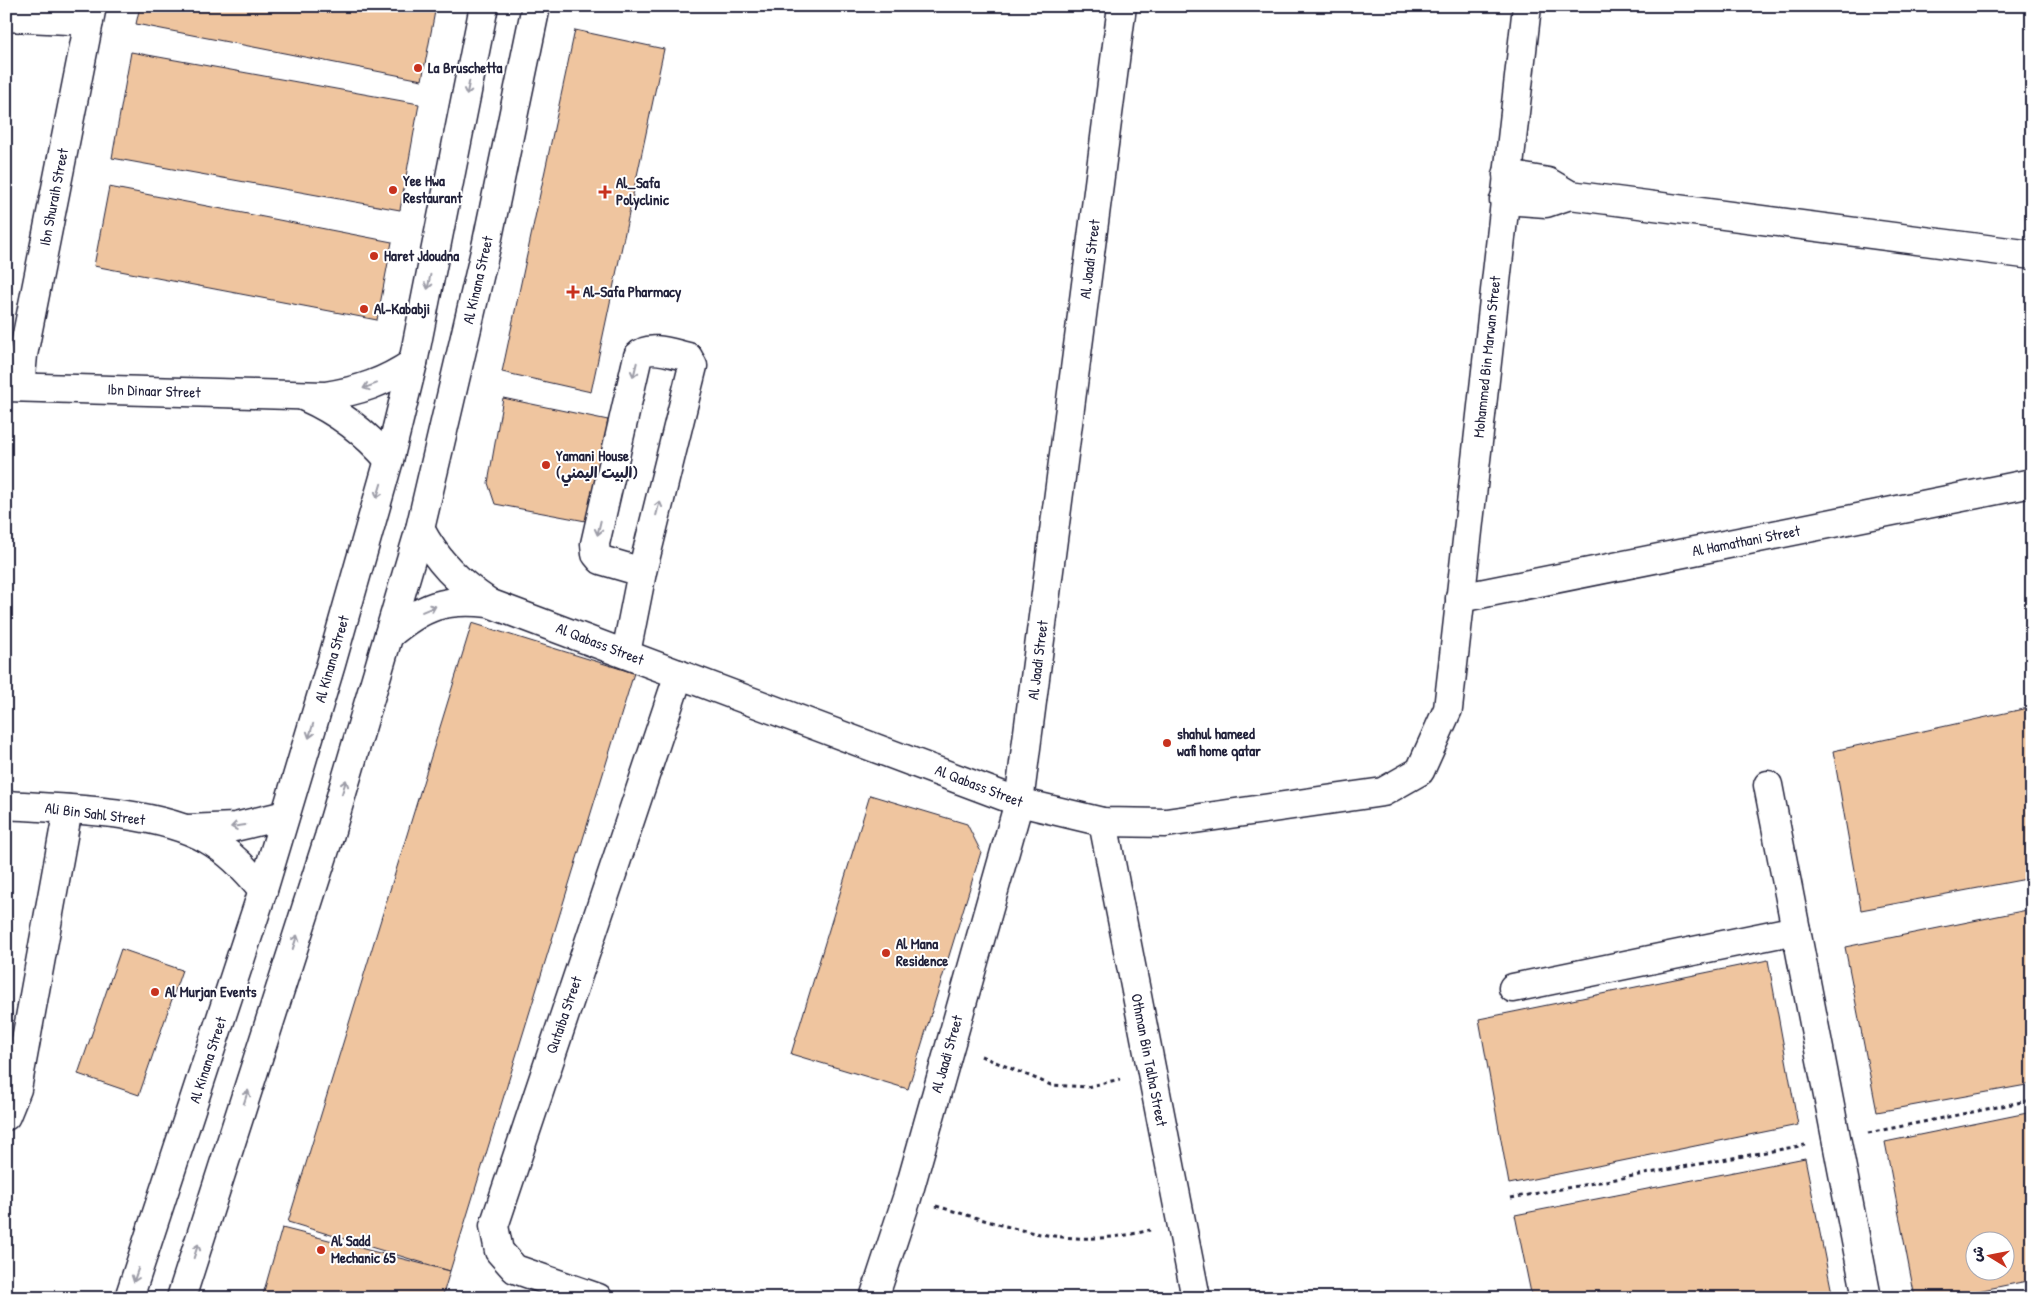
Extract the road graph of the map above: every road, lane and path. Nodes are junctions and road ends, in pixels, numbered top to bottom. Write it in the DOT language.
graph roads {
  1 [pos="484,6"];
  2 [pos="536,6"];
  3 [pos="1122,6"];
  4 [pos="1527,6"];
  5 [pos="90,14"];
  6 [pos="6,17"];
  7 [pos="1505,187"];
  8 [pos="2032,255"];
  9 [pos="413,363"];
  10 [pos="13,387"];
  11 [pos="302,396"];
  12 [pos="389,460"];
  13 [pos="2032,483"];
  14 [pos="420,529"];
  15 [pos="642,572"];
  16 [pos="1460,598"];
  17 [pos="489,603"];
  18 [pos="389,635"];
  19 [pos="626,653"];
  20 [pos="679,674"];
  21 [pos="1448,709"];
  22 [pos="1768,785"];
  23 [pos="1019,802"];
  24 [pos="6,805"];
  25 [pos="68,809"];
  26 [pos="285,815"];
  27 [pos="1103,822"];
  28 [pos="183,829"];
  29 [pos="263,890"];
  30 [pos="1796,930"];
  31 [pos="1513,988"];
  32 [pos="950,1043"];
  33 [pos="1152,1071"];
  34 [pos="2032,1100"];
  35 [pos="6,1116"];
  36 [pos="1836,1139"];
  37 [pos="907,1198"];
  38 [pos="1511,1198"];
  39 [pos="1181,1222"];
  40 [pos="129,1298"];
  41 [pos="181,1298"];
  42 [pos="598,1298"];
  43 [pos="874,1298"];
  44 [pos="1196,1298"];
  45 [pos="1868,1298"];
  1 -- 9 [label="street, Al Kinana Street, one-way"];
  2 -- 14 [label="street, Al Kinana Street"];
  3 -- 23 [label="street, Al Jaadi Street"];
  4 -- 7 [label="street, Mohammed Bin Marwan Street"];
  5 -- 6 [label="street"];
  5 -- 10 [label="street, Ibn Shuraih Street"];
  7 -- 8 [label="street"];
  7 -- 16 [label="street, Mohammed Bin Marwan Street"];
  9 -- 11 [label="street, Ibn Dinaar Street, one-way"];
  9 -- 12 [label="street, Al Kinana Street"];
  10 -- 11 [label="street, Ibn Dinaar Street"];
  11 -- 12 [label="street, Ibn Dinaar Street"];
  12 -- 26 [label="street, Al Kinana Street, one-way"];
  13 -- 16 [label="street, Al Hamathani Street"];
  14 -- 17 [label="street, Al Qabass Street"];
  14 -- 18 [label="street, Al Kinana Street"];
  15 -- 15 [label="street, one-way"];
  15 -- 19 [label="street"];
  16 -- 21 [label="street, Mohammed Bin Marwan Street"];
  18 -- 17 [label="street, Al Qabass Street, one-way"];
  17 -- 19 [label="street, Al Qabass Street"];
  41 -- 18 [label="street, Al Kinana Street, one-way"];
  19 -- 20 [label="street, Al Qabass Street"];
  20 -- 23 [label="street, Al Qabass Street"];
  20 -- 42 [label="street, Qutaiba Street"];
  21 -- 27 [label="street, Al Qabass Street"];
  22 -- 30 [label="street"];
  23 -- 27 [label="street, Al Qabass Street"];
  23 -- 32 [label="street, Al Jaadi Street"];
  24 -- 25 [label="street, Ali Bin Sahl Street"];
  25 -- 28 [label="street, Ali Bin Sahl Street"];
  25 -- 35 [label="street"];
  26 -- 28 [label="street, Ali Bin Sahl Street, one-way"];
  26 -- 29 [label="street, Al Kinana Street"];
  27 -- 33 [label="street, Othman Bin Talha Street"];
  28 -- 29 [label="street, Ali Bin Sahl Street"];
  29 -- 40 [label="street, Al Kinana Street, one-way"];
  30 -- 31 [label="street"];
  30 -- 36 [label="street"];
  32 -- 33 [label="path"];
  32 -- 37 [label="street, Al Jaadi Street"];
  33 -- 39 [label="street, Othman Bin Talha Street"];
  34 -- 36 [label="path"];
  36 -- 38 [label="path"];
  36 -- 45 [label="street"];
  37 -- 39 [label="path"];
  37 -- 43 [label="street, Al Jaadi Street"];
  39 -- 44 [label="street, Othman Bin Talha Street"];
}
